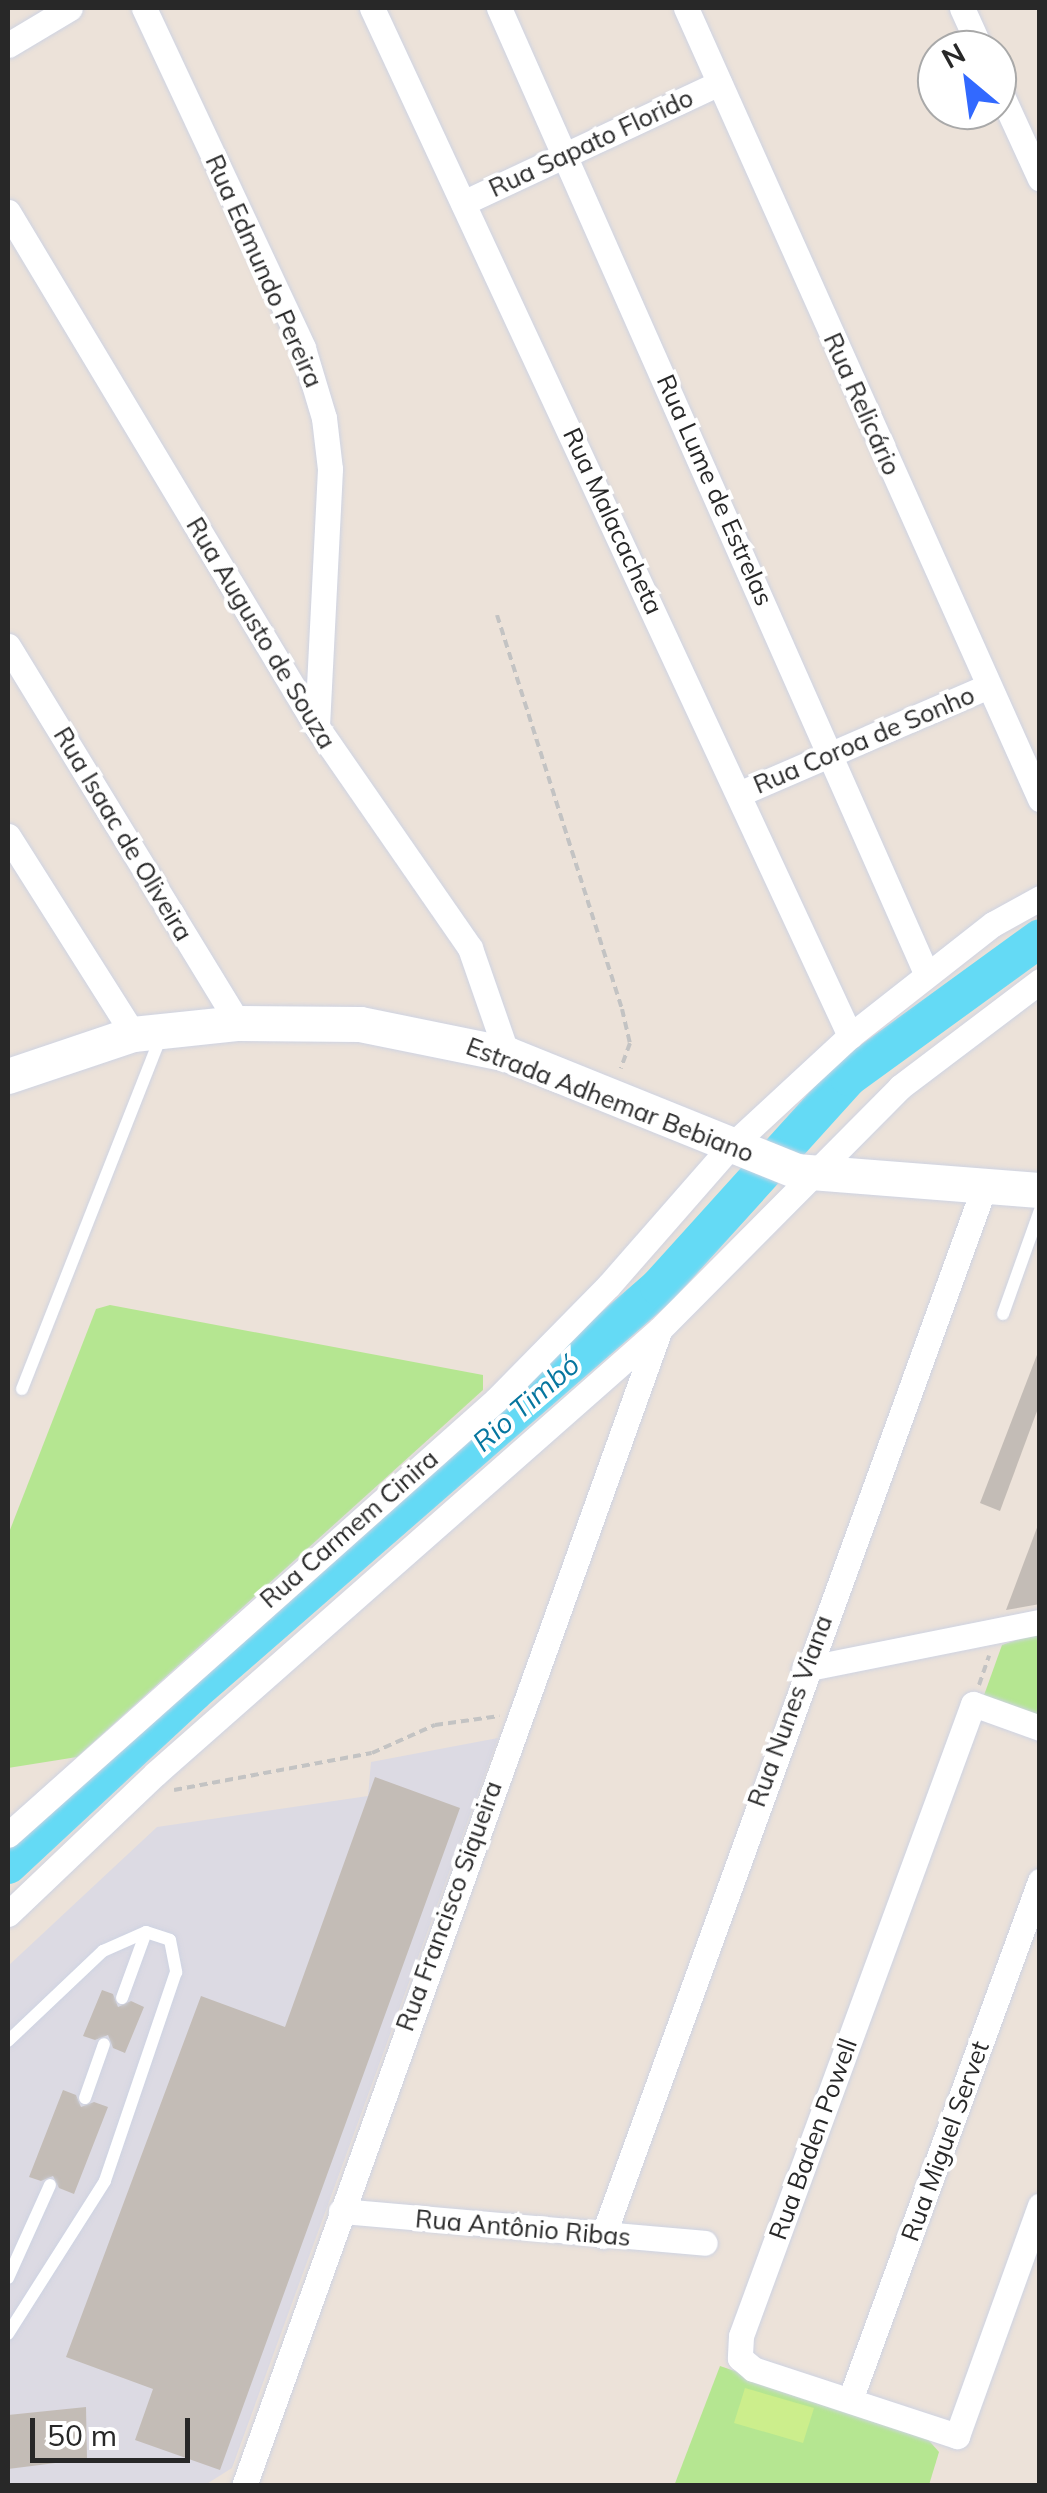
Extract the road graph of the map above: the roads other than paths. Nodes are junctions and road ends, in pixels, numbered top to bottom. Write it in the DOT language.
graph roads {
  1 [pos="70,8"];
  2 [pos="144,8"];
  3 [pos="372,8"];
  4 [pos="499,8"];
  5 [pos="686,8"];
  6 [pos="8,45"];
  7 [pos="719,83"];
  8 [pos="1017,129"];
  9 [pos="566,156"];
  10 [pos="1040,179"];
  11 [pos="463,203"];
  12 [pos="8,212"];
  13 [pos="8,646"];
  14 [pos="988,686"];
  15 [pos="317,727"];
  16 [pos="832,753"];
  17 [pos="741,793"];
  18 [pos="1040,799"];
  19 [pos="8,836"];
  20 [pos="1040,898"];
  21 [pos="927,974"];
  22 [pos="1040,981"];
  23 [pos="238,1023"];
  24 [pos="149,1032"];
  25 [pos="850,1036"];
  26 [pos="508,1054"];
  27 [pos="8,1073"];
  28 [pos="738,1151"];
  29 [pos="806,1173"];
  30 [pos="982,1190"];
  31 [pos="1040,1190"];
  32 [pos="1040,1210"];
  33 [pos="1003,1314"];
  34 [pos="660,1329"];
  35 [pos="22,1389"];
  36 [pos="1040,1622"];
  37 [pos="804,1669"];
  38 [pos="1040,1728"];
  39 [pos="8,1835"];
  40 [pos="1040,1882"];
  41 [pos="8,1914"];
  42 [pos="146,1932"];
  43 [pos="122,1998"];
  44 [pos="8,2041"];
  45 [pos="104,2044"];
  46 [pos="84,2098"];
  47 [pos="50,2185"];
  48 [pos="1040,2206"];
  49 [pos="341,2211"];
  50 [pos="603,2236"];
  51 [pos="704,2243"];
  52 [pos="8,2278"];
  53 [pos="8,2334"];
  54 [pos="850,2400"];
  55 [pos="244,2486"];
  1 -- 6 [label="street"];
  2 -- 15 [label="street, Rua Edmundo Pereira"];
  3 -- 11 [label="street, Rua Malacacheta"];
  4 -- 9 [label="street, Rua Lume de Estrelas"];
  5 -- 7 [label="street, Rua Relicário"];
  7 -- 9 [label="street, Rua Sapato Florido"];
  7 -- 14 [label="street, Rua Relicário"];
  8 -- 10 [label="street"];
  9 -- 11 [label="street, Rua Sapato Florido"];
  9 -- 16 [label="street, Rua Lume de Estrelas"];
  11 -- 17 [label="street, Rua Malacacheta"];
  12 -- 15 [label="street, Rua Augusto de Souza"];
  13 -- 23 [label="street, Rua Isaac de Oliveira"];
  14 -- 16 [label="street, Rua Coroa de Sonho"];
  14 -- 18 [label="street, Rua Relicário"];
  15 -- 26 [label="street, Rua Augusto de Souza"];
  16 -- 17 [label="street, Rua Coroa de Sonho"];
  16 -- 21 [label="street, Rua Lume de Estrelas"];
  17 -- 25 [label="street, Rua Malacacheta"];
  19 -- 24 [label="street"];
  20 -- 21 [label="street, Rua Carmem Cinira"];
  21 -- 25 [label="street, Rua Carmem Cinira"];
  22 -- 29 [label="street"];
  23 -- 24 [label="main road, Estrada Adhemar Bebiano"];
  23 -- 26 [label="main road, Estrada Adhemar Bebiano"];
  24 -- 27 [label="main road, Estrada Adhemar Bebiano"];
  24 -- 35 [label="lane"];
  25 -- 28 [label="street, Rua Carmem Cinira"];
  26 -- 28 [label="main road, Estrada Adhemar Bebiano"];
  28 -- 29 [label="main road, Estrada Adhemar Bebiano"];
  28 -- 39 [label="street, Rua Carmem Cinira"];
  29 -- 30 [label="main road, Estrada Adhemar Bebiano"];
  29 -- 34 [label="street"];
  30 -- 31 [label="main road, Estrada Adhemar Bebiano"];
  30 -- 37 [label="street, Rua Nunes Viana"];
  32 -- 33 [label="lane"];
  34 -- 41 [label="street"];
  34 -- 49 [label="street, Rua Francisco Siqueira"];
  36 -- 37 [label="street"];
  37 -- 50 [label="street, Rua Nunes Viana"];
  38 -- 54 [label="street, Rua Baden Powell"];
  40 -- 54 [label="street, Rua Miguel Servet"];
  42 -- 43 [label="lane"];
  42 -- 44 [label="lane"];
  42 -- 53 [label="lane"];
  45 -- 46 [label="lane"];
  47 -- 52 [label="lane"];
  48 -- 54 [label="street, Rua Baden Powell"];
  49 -- 50 [label="street, Rua Antônio Ribas"];
  49 -- 55 [label="street, Rua Francisco Siqueira"];
  50 -- 51 [label="street, Rua Antônio Ribas"];
}
